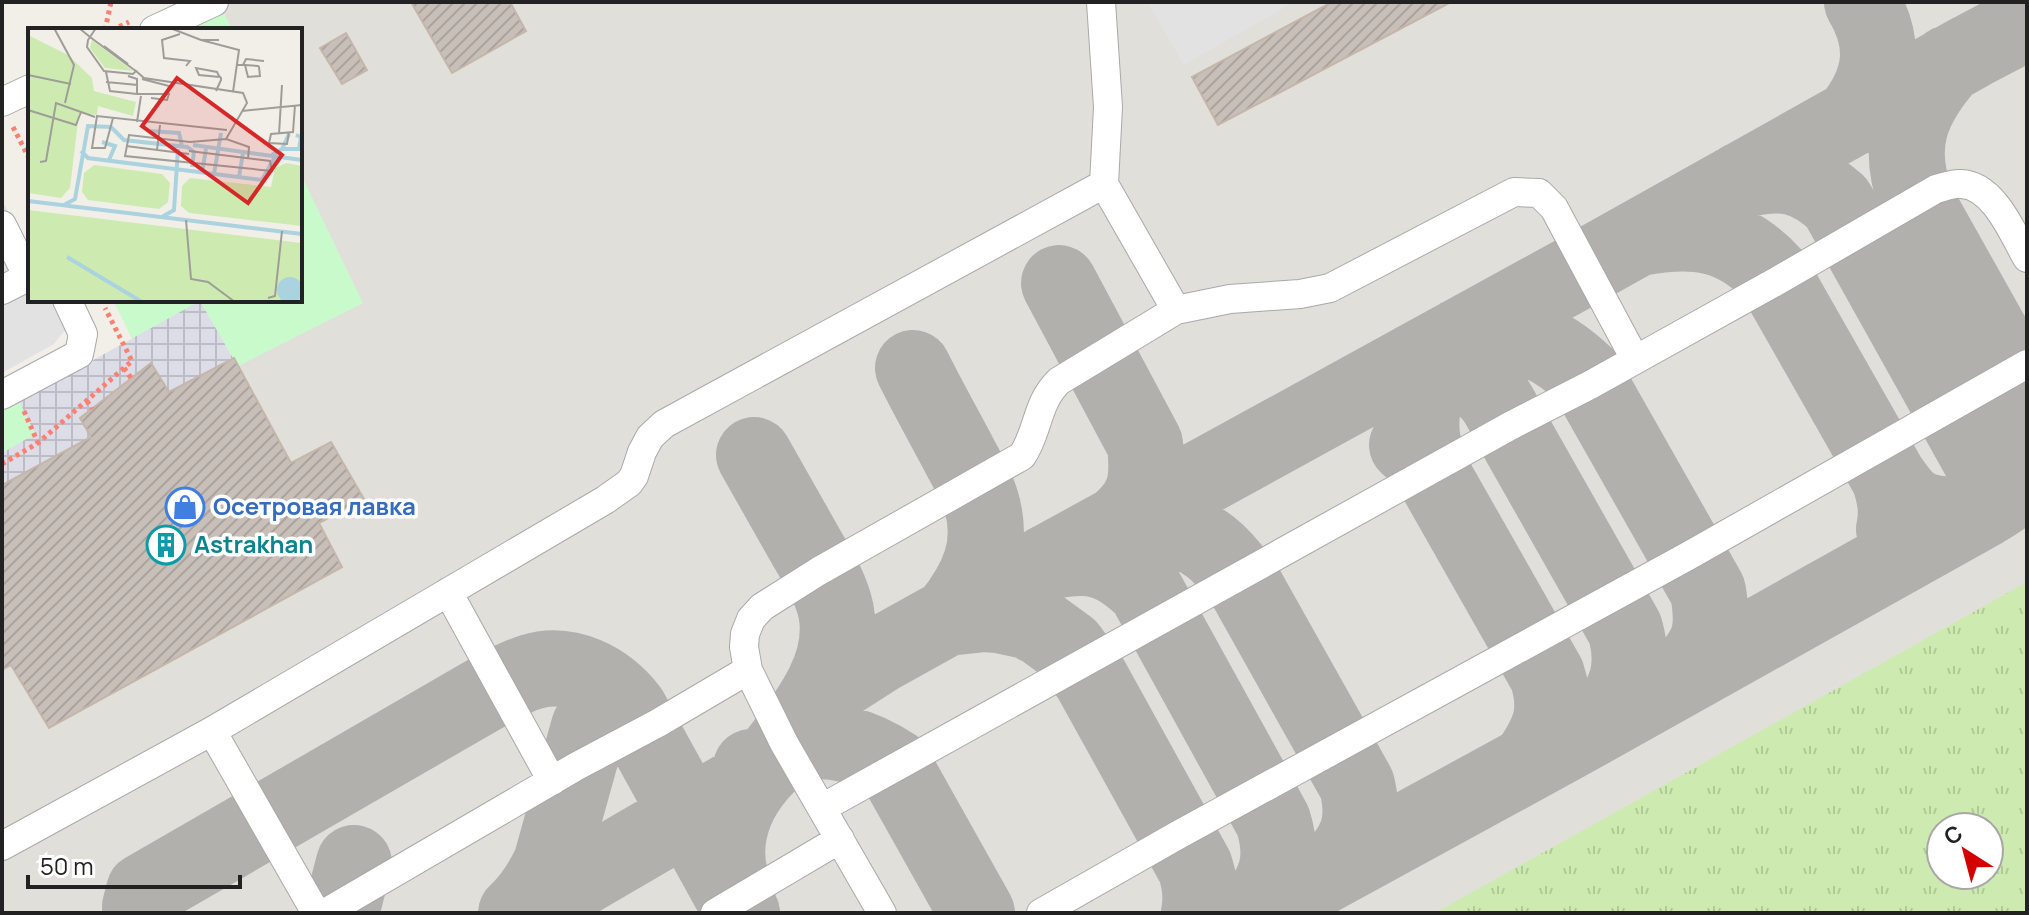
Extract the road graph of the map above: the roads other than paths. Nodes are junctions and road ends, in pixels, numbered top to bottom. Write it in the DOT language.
graph roads {
  1 [pos="214,2"];
  2 [pos="1101,2"];
  3 [pos="158,28"];
  4 [pos="28,91"];
  5 [pos="6,110"];
  6 [pos="1104,184"];
  7 [pos="2,225"];
  8 [pos="2027,258"];
  9 [pos="28,274"];
  10 [pos="28,277"];
  11 [pos="2,290"];
  12 [pos="68,302"];
  13 [pos="1176,310"];
  14 [pos="1635,359"];
  15 [pos="2027,364"];
  16 [pos="2,395"];
  17 [pos="448,592"];
  18 [pos="748,670"];
  19 [pos="212,731"];
  20 [pos="552,781"];
  21 [pos="822,808"];
  22 [pos="840,839"];
  23 [pos="2,846"];
  24 [pos="316,913"];
  25 [pos="325,913"];
  26 [pos="715,913"];
  27 [pos="882,913"];
  28 [pos="1041,913"];
  1 -- 3 [label="street"];
  2 -- 6 [label="street"];
  4 -- 5 [label="street"];
  6 -- 13 [label="street"];
  6 -- 17 [label="street"];
  7 -- 9 [label="street"];
  8 -- 14 [label="street"];
  10 -- 11 [label="street"];
  12 -- 16 [label="street"];
  13 -- 14 [label="street"];
  13 -- 18 [label="street"];
  14 -- 21 [label="street"];
  15 -- 28 [label="street"];
  17 -- 19 [label="street"];
  17 -- 20 [label="street"];
  18 -- 20 [label="street"];
  18 -- 21 [label="street"];
  19 -- 23 [label="street"];
  19 -- 24 [label="street"];
  20 -- 25 [label="street"];
  21 -- 22 [label="street"];
  22 -- 26 [label="street"];
  22 -- 27 [label="street"];
}
